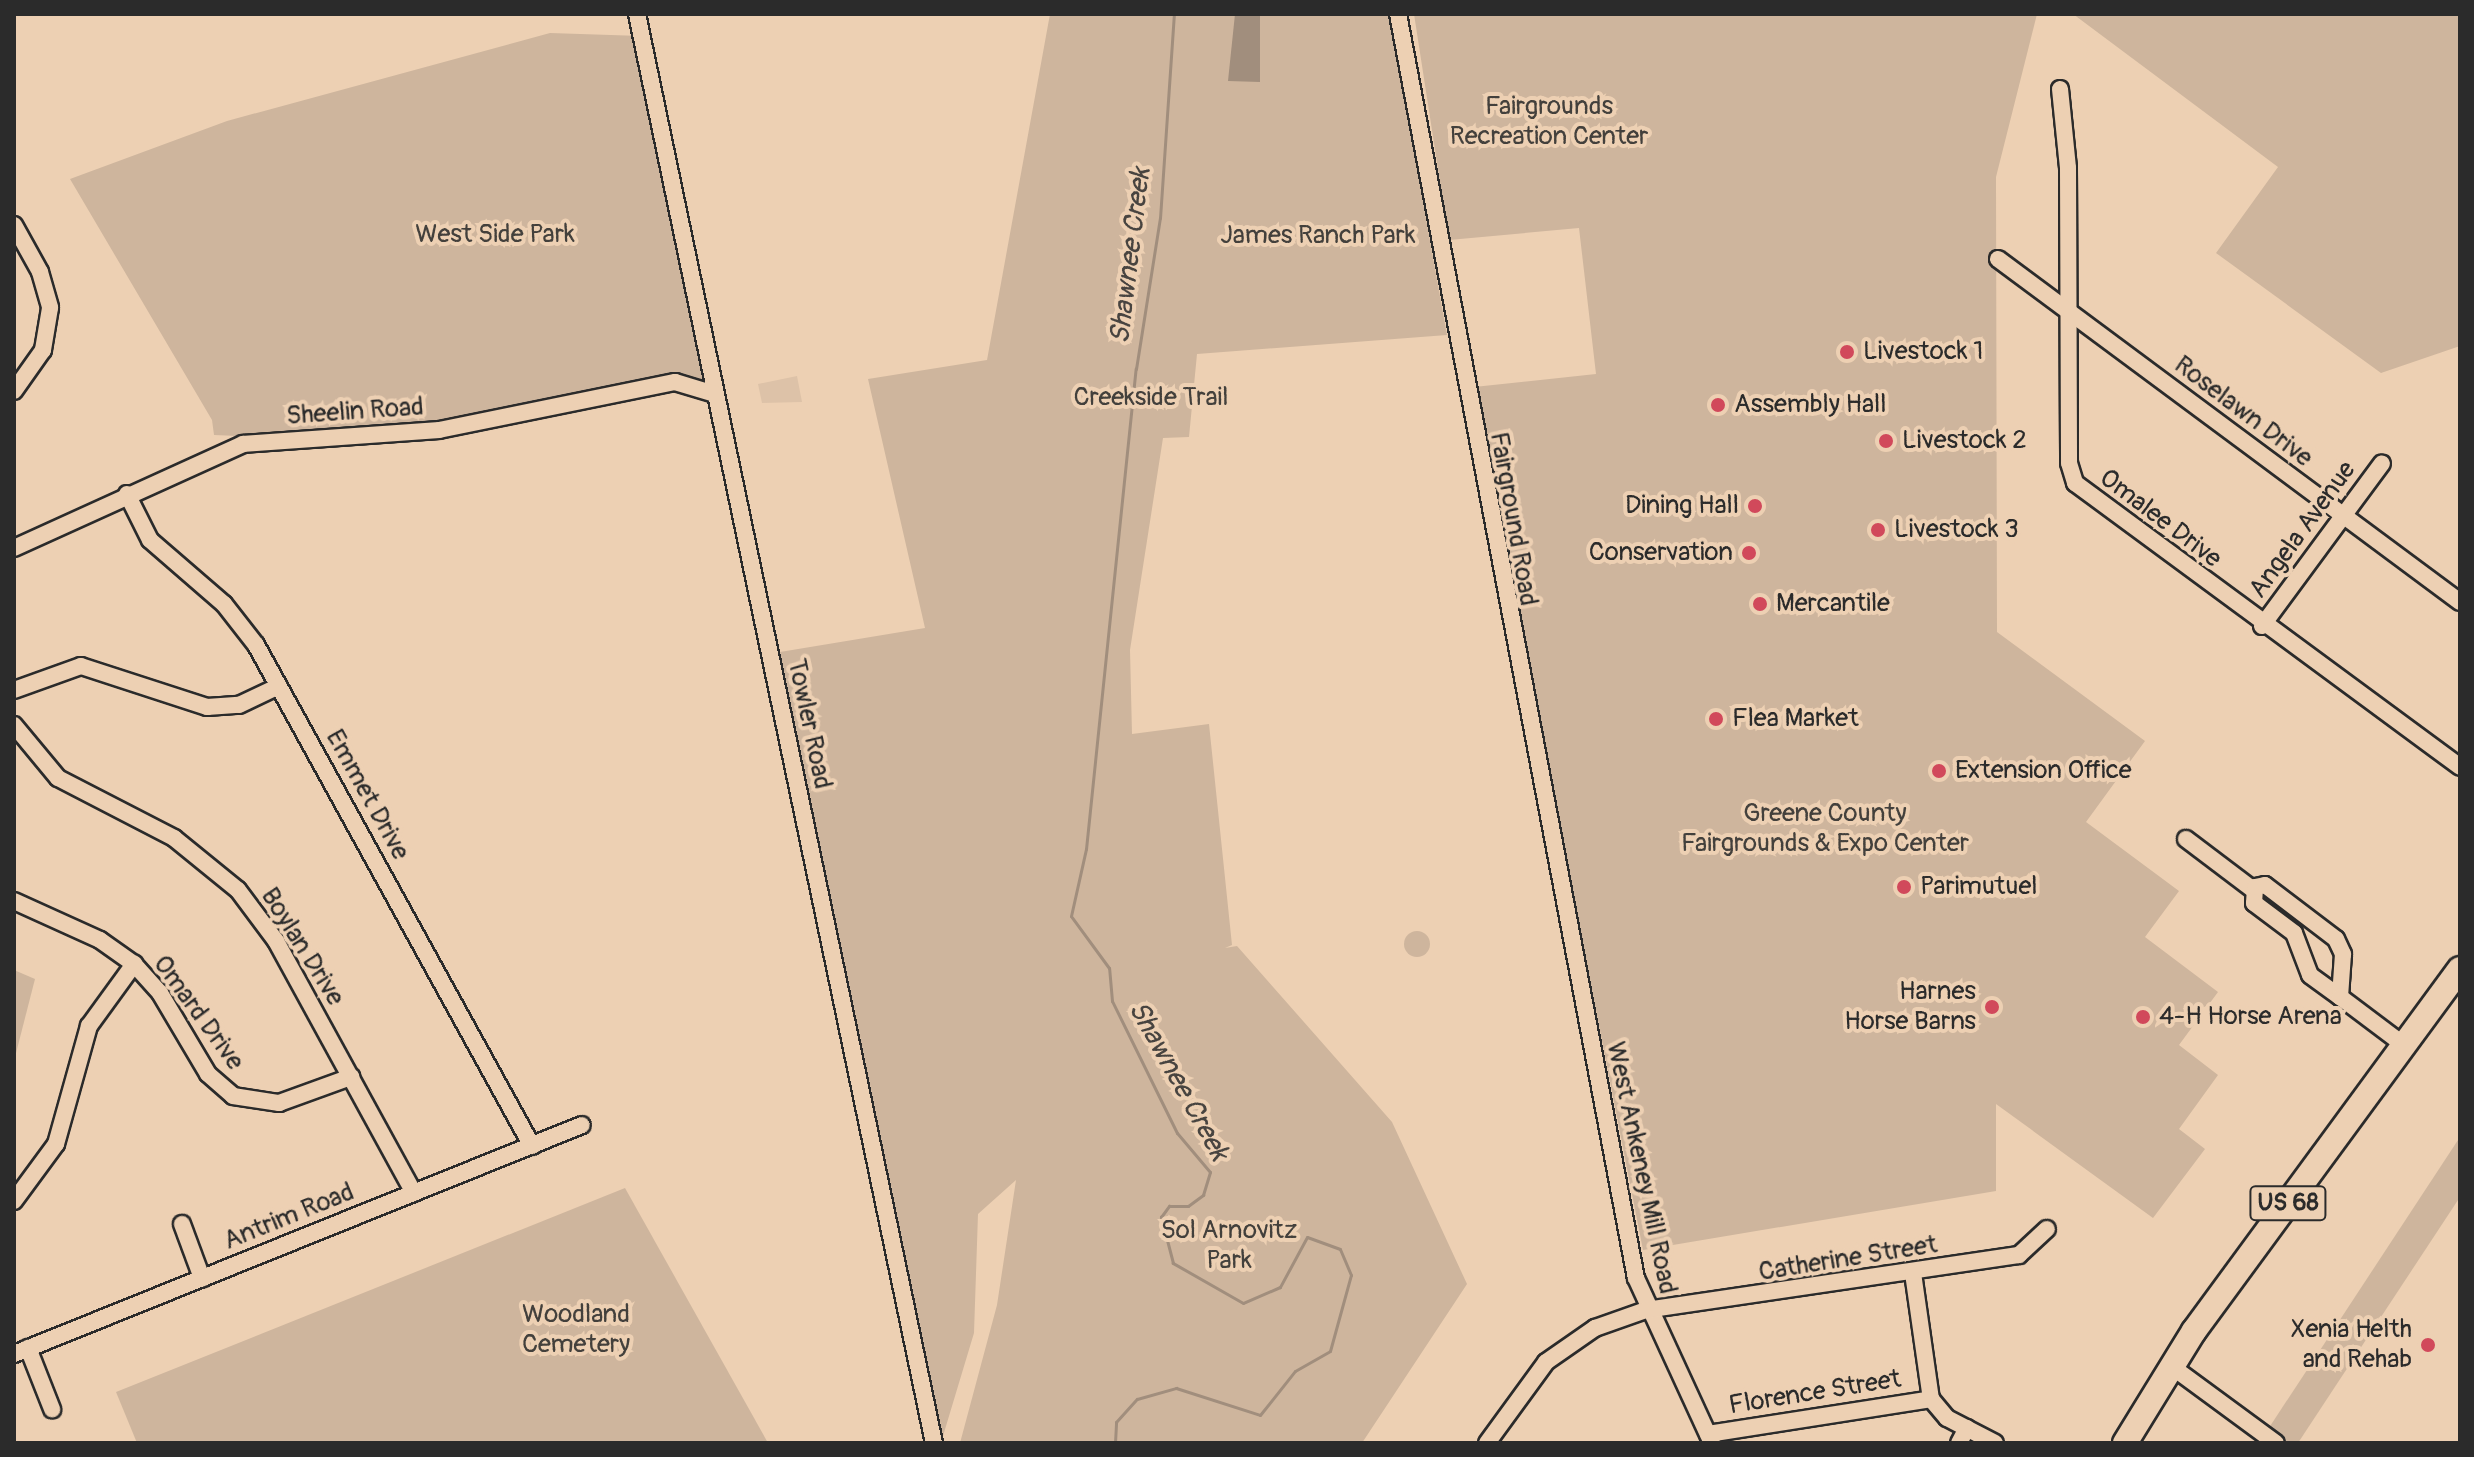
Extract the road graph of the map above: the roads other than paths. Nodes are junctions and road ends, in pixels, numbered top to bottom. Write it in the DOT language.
graph roads {
  1 [pos="637,14"];
  2 [pos="1398,14"];
  3 [pos="2060,89"];
  4 [pos="14,225"];
  5 [pos="1998,259"];
  6 [pos="2070,310"];
  7 [pos="14,391"];
  8 [pos="715,394"];
  9 [pos="2382,463"];
  10 [pos="127,494"];
  11 [pos="2343,516"];
  12 [pos="14,548"];
  13 [pos="2460,602"];
  14 [pos="2262,626"];
  15 [pos="279,686"];
  16 [pos="14,690"];
  17 [pos="14,725"];
  18 [pos="2460,767"];
  19 [pos="2186,839"];
  20 [pos="2252,889"];
  21 [pos="14,901"];
  22 [pos="134,964"];
  23 [pos="2460,969"];
  24 [pos="2340,997"];
  25 [pos="1588,1032"];
  26 [pos="2404,1045"];
  27 [pos="351,1077"];
  28 [pos="582,1125"];
  29 [pos="532,1146"];
  30 [pos="414,1193"];
  31 [pos="14,1201"];
  32 [pos="182,1224"];
  33 [pos="2047,1229"];
  34 [pos="1913,1273"];
  35 [pos="202,1278"];
  36 [pos="1646,1310"];
  37 [pos="21,1351"];
  38 [pos="2171,1366"];
  39 [pos="1931,1399"];
  40 [pos="52,1409"];
  41 [pos="1963,1436"];
  42 [pos="1710,1439"];
  43 [pos="934,1443"];
  44 [pos="1487,1443"];
  45 [pos="1995,1443"];
  46 [pos="2125,1443"];
  47 [pos="2276,1443"];
  1 -- 8 [label="street, Towler Road"];
  2 -- 25 [label="street, Fairground Road"];
  3 -- 6 [label="street, Omalee Drive"];
  4 -- 7 [label="street"];
  5 -- 6 [label="street, Roselawn Drive"];
  6 -- 11 [label="street, Roselawn Drive"];
  6 -- 14 [label="street, Omalee Drive"];
  8 -- 10 [label="street, Sheelin Road"];
  8 -- 43 [label="street, Towler Road"];
  9 -- 11 [label="street, Angela Avenue"];
  10 -- 12 [label="street, Sheelin Road"];
  10 -- 15 [label="street, Emmet Drive"];
  11 -- 13 [label="street, Roselawn Drive"];
  11 -- 14 [label="street, Angela Avenue"];
  14 -- 18 [label="street, Omalee Drive"];
  15 -- 16 [label="street"];
  15 -- 29 [label="street, Emmet Drive"];
  17 -- 27 [label="street, Boylan Drive"];
  19 -- 20 [label="street"];
  20 -- 24 [label="street"];
  20 -- 24 [label="street"];
  21 -- 22 [label="street, Omard Drive"];
  22 -- 27 [label="street, Omard Drive"];
  22 -- 31 [label="street"];
  23 -- 26 [label="highway, US 68"];
  24 -- 26 [label="street"];
  25 -- 36 [label="street, West Ankeney Mill Road"];
  26 -- 38 [label="highway, US 68"];
  27 -- 30 [label="street, Boylan Drive"];
  28 -- 29 [label="street, Antrim Road"];
  29 -- 30 [label="street, Antrim Road"];
  30 -- 35 [label="street, Antrim Road"];
  32 -- 35 [label="street"];
  33 -- 34 [label="street, Catherine Street"];
  34 -- 36 [label="street, Catherine Street"];
  34 -- 39 [label="street"];
  35 -- 37 [label="street, Antrim Road"];
  36 -- 42 [label="street, West Ankeney Mill Road"];
  36 -- 44 [label="street, Catherine Street"];
  37 -- 40 [label="street"];
  38 -- 46 [label="highway, US 68"];
  38 -- 47 [label="street"];
  39 -- 41 [label="street"];
  39 -- 42 [label="street, Florence Street"];
  41 -- 45 [label="street"];
}
